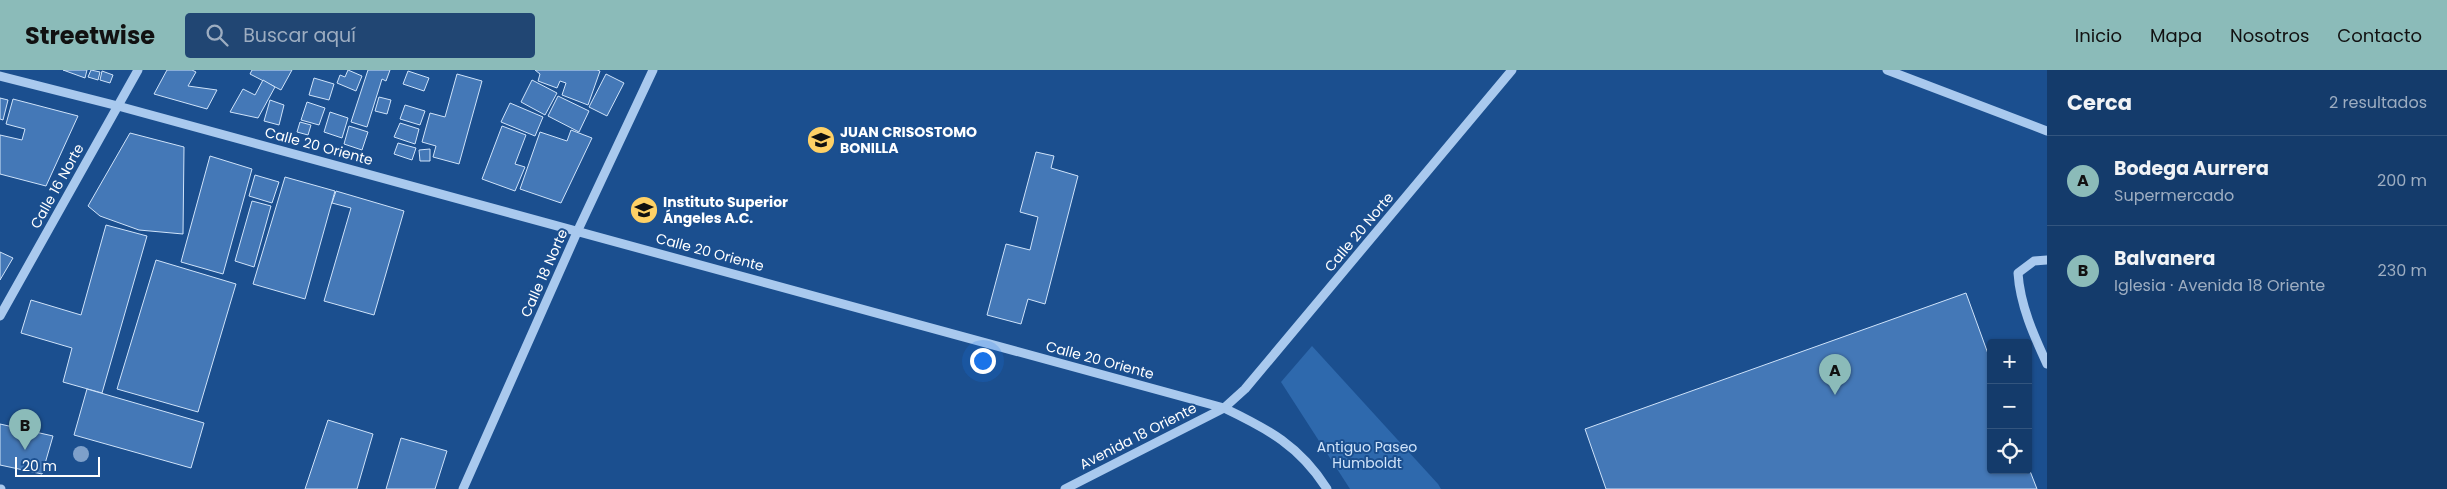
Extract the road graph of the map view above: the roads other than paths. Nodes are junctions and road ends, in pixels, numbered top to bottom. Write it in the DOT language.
graph roads {
  1 [pos="138,70"];
  2 [pos="652,70"];
  3 [pos="1512,70"];
  4 [pos="1887,70"];
  5 [pos="0,76"];
  6 [pos="118,106"];
  7 [pos="2047,131"];
  8 [pos="578,230"];
  9 [pos="2047,260"];
  10 [pos="0,316"];
  11 [pos="2047,364"];
  12 [pos="1224,408"];
  13 [pos="464,489"];
  14 [pos="1065,489"];
  15 [pos="1327,489"];
  1 -- 6 [label="street, Calle 16 Norte"];
  2 -- 8 [label="street, Calle 18 Norte"];
  3 -- 12 [label="street, Calle 20 Norte"];
  4 -- 7 [label="street"];
  5 -- 6 [label="street, Calle 20 Oriente"];
  6 -- 8 [label="street, Calle 20 Oriente"];
  6 -- 10 [label="street, Calle 16 Norte"];
  8 -- 12 [label="street, Calle 20 Oriente"];
  8 -- 13 [label="street, Calle 18 Norte"];
  9 -- 11 [label="street"];
  12 -- 14 [label="street, Avenida 18 Oriente"];
  12 -- 15 [label="street, Calle 20 Oriente"];
}
